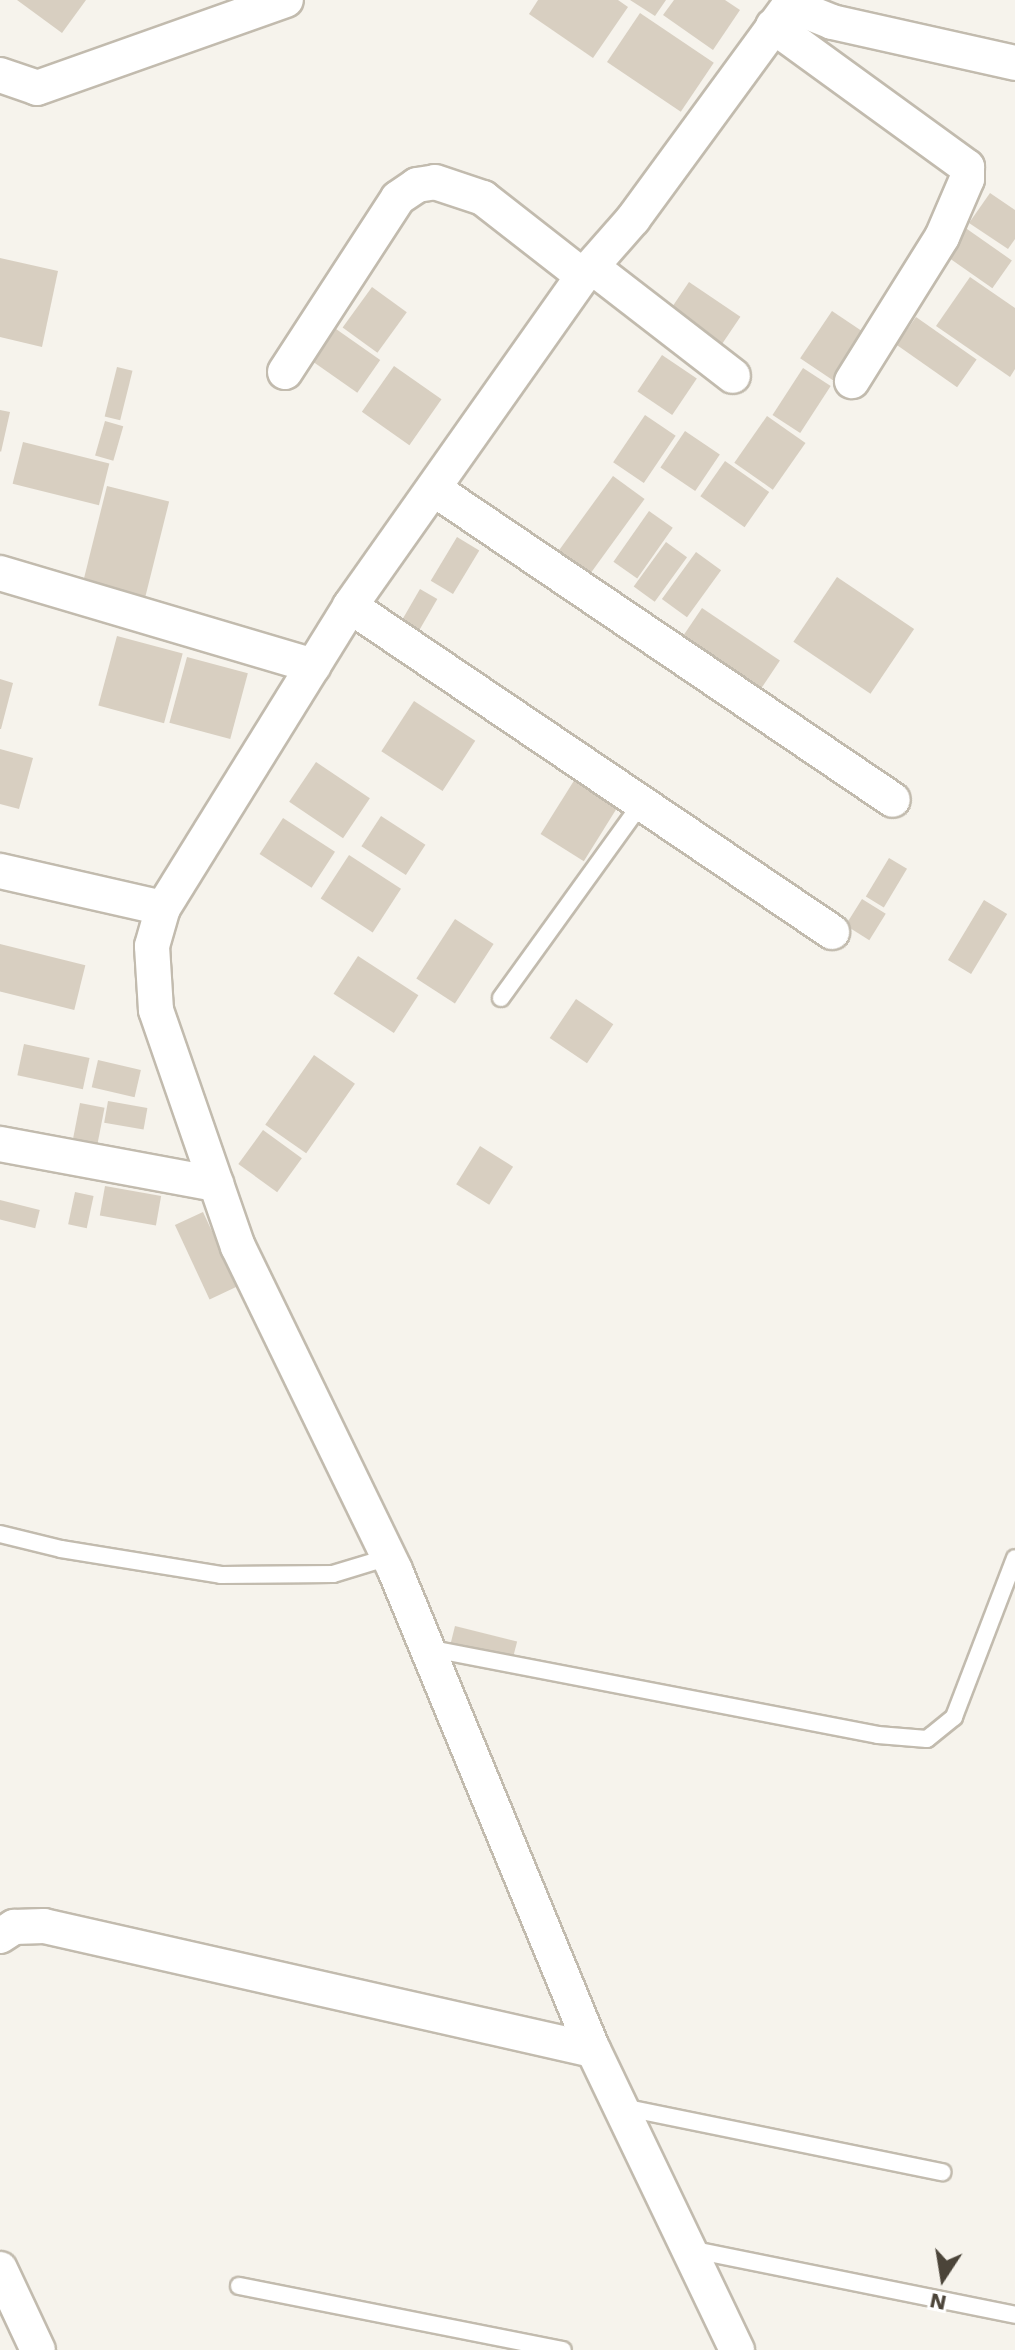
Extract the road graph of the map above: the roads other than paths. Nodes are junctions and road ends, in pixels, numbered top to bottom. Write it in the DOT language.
graph roads {
  1 [pos="286,0"];
  2 [pos="785,11"];
  3 [pos="1015,63"];
  4 [pos="0,75"];
  5 [pos="588,272"];
  6 [pos="285,372"];
  7 [pos="733,376"];
  8 [pos="852,381"];
  9 [pos="434,489"];
  10 [pos="0,573"];
  11 [pos="350,606"];
  12 [pos="313,666"];
  13 [pos="893,800"];
  14 [pos="643,801"];
  15 [pos="0,871"];
  16 [pos="163,908"];
  17 [pos="832,932"];
  18 [pos="501,998"];
  19 [pos="0,1144"];
  20 [pos="216,1184"];
  21 [pos="0,1534"];
  22 [pos="389,1557"];
  23 [pos="1015,1558"];
  24 [pos="425,1648"];
  25 [pos="0,1936"];
  26 [pos="593,2050"];
  27 [pos="620,2106"];
  28 [pos="942,2172"];
  29 [pos="688,2248"];
  30 [pos="0,2269"];
  31 [pos="239,2286"];
  32 [pos="1015,2315"];
  33 [pos="38,2350"];
  34 [pos="563,2350"];
  35 [pos="737,2350"];
  1 -- 4 [label="street"];
  2 -- 3 [label="street"];
  2 -- 5 [label="street"];
  2 -- 8 [label="street"];
  5 -- 6 [label="street"];
  5 -- 7 [label="street"];
  5 -- 9 [label="street"];
  9 -- 11 [label="street"];
  9 -- 13 [label="street"];
  10 -- 12 [label="street"];
  11 -- 12 [label="street"];
  11 -- 14 [label="street"];
  12 -- 16 [label="street"];
  14 -- 17 [label="street"];
  14 -- 18 [label="lane"];
  15 -- 16 [label="street"];
  16 -- 20 [label="street"];
  19 -- 20 [label="street"];
  20 -- 22 [label="street"];
  21 -- 22 [label="lane"];
  22 -- 24 [label="street"];
  23 -- 24 [label="lane"];
  24 -- 26 [label="street"];
  25 -- 26 [label="street"];
  26 -- 27 [label="street"];
  27 -- 28 [label="lane"];
  27 -- 29 [label="street"];
  29 -- 32 [label="lane"];
  29 -- 35 [label="street"];
  30 -- 33 [label="street"];
  31 -- 34 [label="lane"];
}
